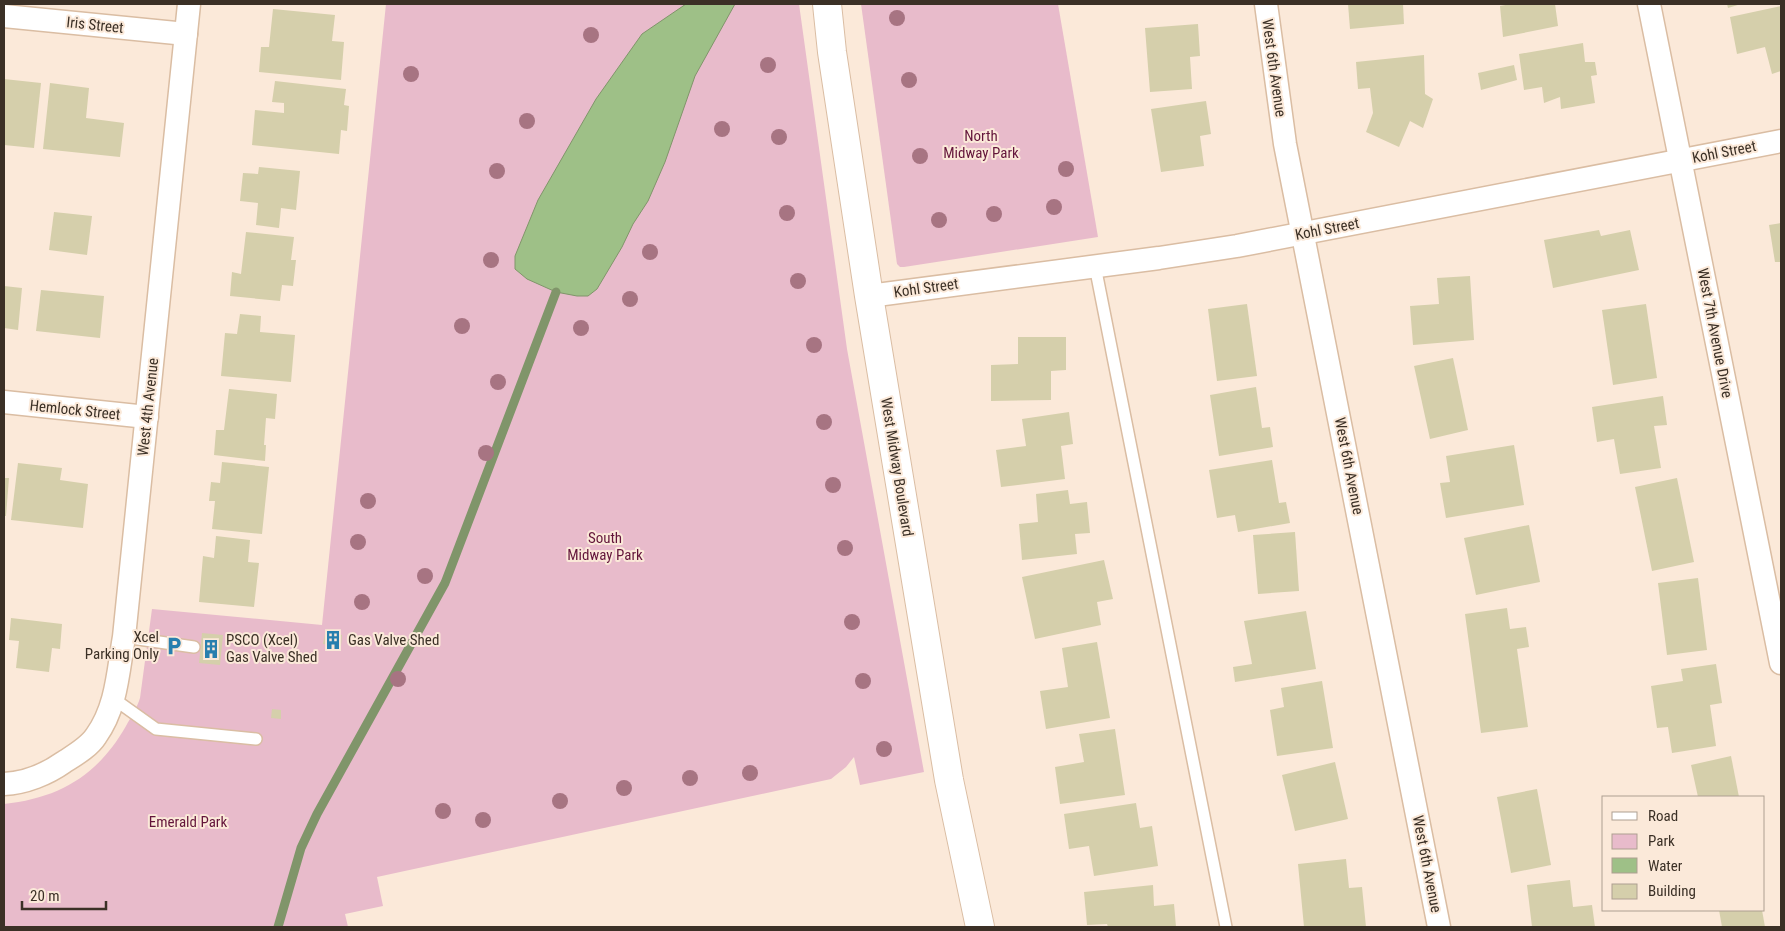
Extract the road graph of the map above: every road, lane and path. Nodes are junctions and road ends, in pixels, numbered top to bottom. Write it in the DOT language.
graph roads {
  1 [pos="188,4"];
  2 [pos="827,4"];
  3 [pos="1266,4"];
  4 [pos="1649,4"];
  5 [pos="4,16"];
  6 [pos="186,34"];
  7 [pos="1781,141"];
  8 [pos="1680,160"];
  9 [pos="1303,234"];
  10 [pos="1095,266"];
  11 [pos="869,296"];
  12 [pos="4,402"];
  13 [pos="147,418"];
  14 [pos="124,637"];
  15 [pos="194,646"];
  16 [pos="1781,663"];
  17 [pos="114,699"];
  18 [pos="256,739"];
  19 [pos="4,784"];
  20 [pos="980,927"];
  21 [pos="1226,927"];
  22 [pos="1439,927"];
  1 -- 6 [label="street, West 4th Avenue"];
  2 -- 11 [label="main road, West Midway Boulevard"];
  3 -- 9 [label="street, West 6th Avenue"];
  4 -- 8 [label="street, West 7th Avenue Drive"];
  5 -- 6 [label="street, Iris Street"];
  6 -- 13 [label="street, West 4th Avenue"];
  7 -- 8 [label="street, Kohl Street"];
  8 -- 9 [label="street, Kohl Street"];
  8 -- 16 [label="street, West 7th Avenue Drive"];
  9 -- 10 [label="street, Kohl Street"];
  9 -- 22 [label="street, West 6th Avenue"];
  10 -- 11 [label="street, Kohl Street"];
  10 -- 21 [label="lane"];
  11 -- 20 [label="main road, West Midway Boulevard"];
  12 -- 13 [label="street, Hemlock Street"];
  13 -- 14 [label="street, West 4th Avenue"];
  14 -- 15 [label="lane"];
  14 -- 17 [label="street, West 4th Avenue"];
  17 -- 18 [label="lane"];
  17 -- 19 [label="street, West 4th Avenue"];
}
